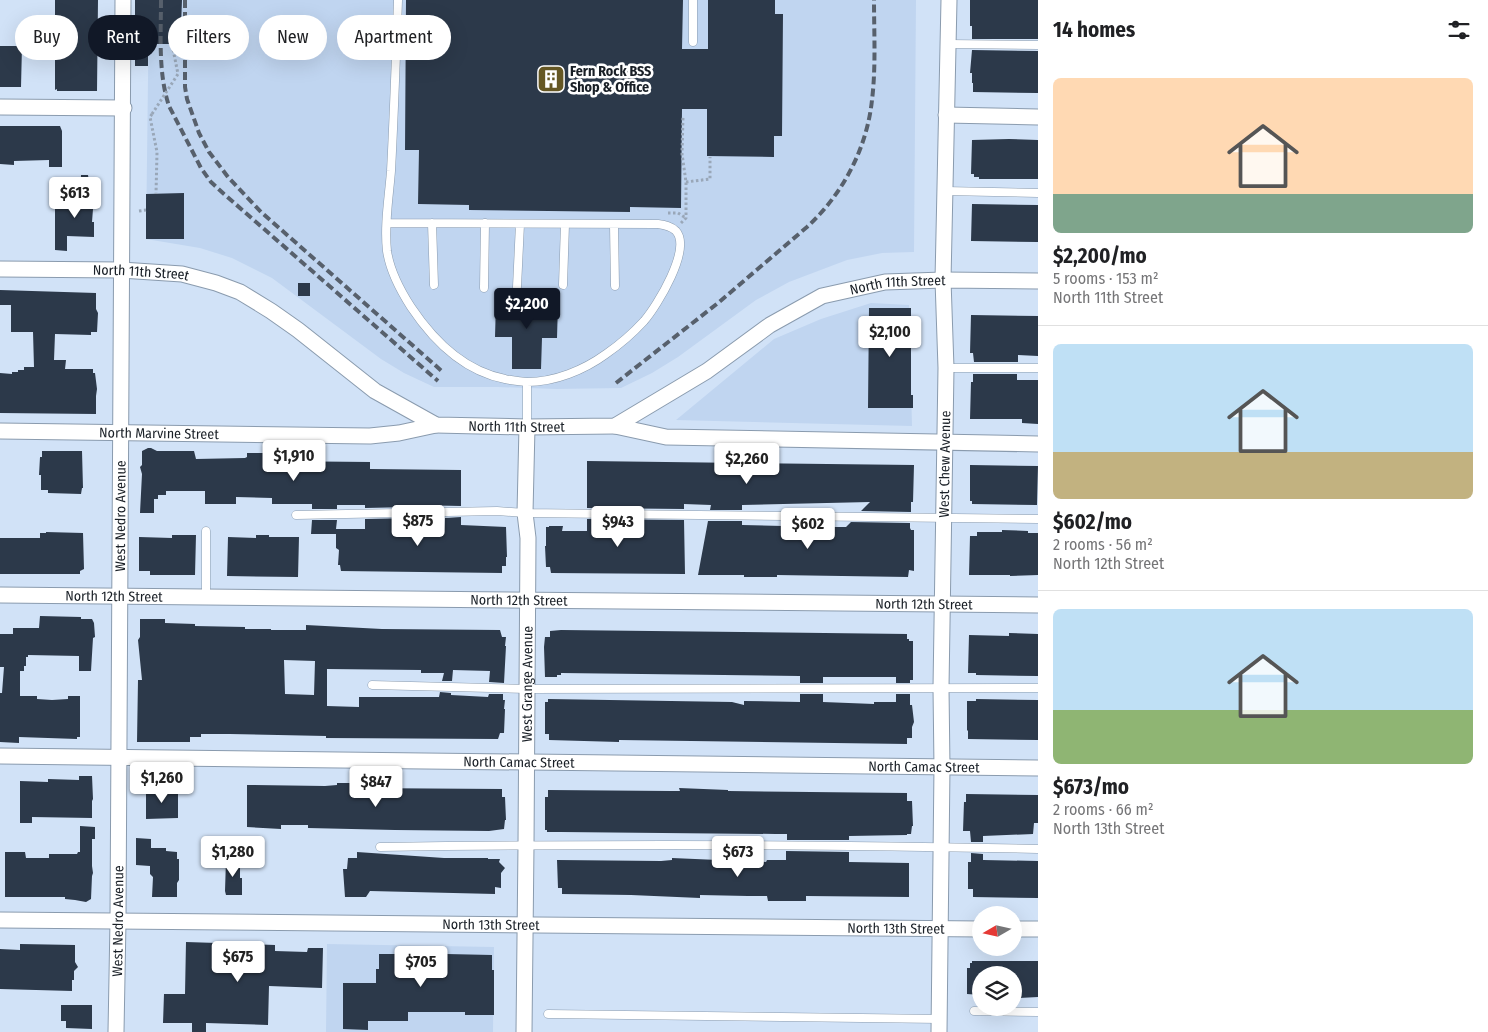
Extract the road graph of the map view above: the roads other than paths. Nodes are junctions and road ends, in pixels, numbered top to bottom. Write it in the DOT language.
graph roads {
  1 [pos="124,0"];
  2 [pos="398,0"];
  3 [pos="693,0"];
  4 [pos="949,0"];
  5 [pos="693,42"];
  6 [pos="948,44"];
  7 [pos="1038,45"];
  8 [pos="0,107"];
  9 [pos="124,108"];
  10 [pos="946,115"];
  11 [pos="1038,117"];
  12 [pos="945,191"];
  13 [pos="1038,193"];
  14 [pos="387,223"];
  15 [pos="432,223"];
  16 [pos="485,224"];
  17 [pos="520,224"];
  18 [pos="565,224"];
  19 [pos="614,224"];
  20 [pos="0,269"];
  21 [pos="121,270"];
  22 [pos="943,280"];
  23 [pos="1038,281"];
  24 [pos="434,285"];
  25 [pos="563,285"];
  26 [pos="615,286"];
  27 [pos="517,287"];
  28 [pos="484,288"];
  29 [pos="946,368"];
  30 [pos="1038,368"];
  31 [pos="527,382"];
  32 [pos="436,425"];
  33 [pos="615,426"];
  34 [pos="527,427"];
  35 [pos="0,431"];
  36 [pos="120,432"];
  37 [pos="946,443"];
  38 [pos="1038,444"];
  39 [pos="525,513"];
  40 [pos="296,515"];
  41 [pos="944,518"];
  42 [pos="1038,519"];
  43 [pos="206,531"];
  44 [pos="0,595"];
  45 [pos="119,596"];
  46 [pos="206,597"];
  47 [pos="527,600"];
  48 [pos="944,604"];
  49 [pos="1038,605"];
  50 [pos="372,685"];
  51 [pos="941,688"];
  52 [pos="1038,688"];
  53 [pos="527,689"];
  54 [pos="0,756"];
  55 [pos="118,757"];
  56 [pos="526,762"];
  57 [pos="942,767"];
  58 [pos="1038,768"];
  59 [pos="526,845"];
  60 [pos="940,846"];
  61 [pos="380,847"];
  62 [pos="1038,849"];
  63 [pos="0,920"];
  64 [pos="118,921"];
  65 [pos="524,925"];
  66 [pos="941,928"];
  67 [pos="972,929"];
  68 [pos="1022,929"];
  69 [pos="1038,929"];
  70 [pos="1022,1012"];
  71 [pos="1038,1012"];
  72 [pos="548,1014"];
  73 [pos="940,1025"];
  74 [pos="116,1032"];
  75 [pos="524,1032"];
  1 -- 9 [label="street, West Nedro Avenue"];
  2 -- 14 [label="lane"];
  3 -- 5 [label="lane"];
  4 -- 6 [label="street, West Chew Avenue"];
  6 -- 7 [label="lane"];
  6 -- 10 [label="street, West Chew Avenue"];
  8 -- 9 [label="street"];
  9 -- 21 [label="street, West Nedro Avenue"];
  10 -- 11 [label="street"];
  10 -- 12 [label="street, West Chew Avenue"];
  12 -- 13 [label="lane"];
  12 -- 22 [label="street, West Chew Avenue"];
  14 -- 15 [label="lane"];
  14 -- 31 [label="lane"];
  15 -- 16 [label="lane"];
  15 -- 24 [label="lane"];
  16 -- 17 [label="lane"];
  16 -- 28 [label="lane"];
  17 -- 18 [label="lane"];
  17 -- 27 [label="lane"];
  18 -- 19 [label="lane"];
  18 -- 25 [label="lane"];
  19 -- 26 [label="lane"];
  19 -- 31 [label="lane"];
  20 -- 21 [label="street, North 11th Street"];
  21 -- 32 [label="street, North 11th Street"];
  21 -- 36 [label="street, West Nedro Avenue"];
  22 -- 23 [label="street, North 11th Street"];
  22 -- 29 [label="street, West Chew Avenue"];
  22 -- 33 [label="street, North 11th Street"];
  29 -- 30 [label="lane"];
  29 -- 37 [label="street, West Chew Avenue"];
  31 -- 34 [label="lane"];
  32 -- 34 [label="street, North 11th Street"];
  32 -- 36 [label="street, North Marvine Street"];
  33 -- 34 [label="street, North 11th Street"];
  33 -- 37 [label="street"];
  34 -- 39 [label="street, West Grange Avenue"];
  35 -- 36 [label="street, North Marvine Street"];
  36 -- 45 [label="street, West Nedro Avenue"];
  37 -- 38 [label="street"];
  37 -- 41 [label="street, West Chew Avenue"];
  39 -- 40 [label="lane"];
  39 -- 41 [label="lane"];
  39 -- 47 [label="street, West Grange Avenue"];
  41 -- 42 [label="lane"];
  41 -- 48 [label="street, West Chew Avenue"];
  43 -- 46 [label="lane"];
  44 -- 45 [label="street, North 12th Street"];
  45 -- 46 [label="street, North 12th Street"];
  45 -- 55 [label="street, West Nedro Avenue"];
  46 -- 47 [label="street, North 12th Street"];
  47 -- 48 [label="street, North 12th Street"];
  47 -- 53 [label="street, West Grange Avenue"];
  48 -- 49 [label="street, North 12th Street"];
  48 -- 51 [label="street, West Chew Avenue"];
  50 -- 53 [label="lane"];
  51 -- 52 [label="lane"];
  51 -- 53 [label="lane"];
  51 -- 57 [label="street, West Chew Avenue"];
  53 -- 56 [label="street, West Grange Avenue"];
  54 -- 55 [label="street, North Camac Street"];
  55 -- 56 [label="street, North Camac Street"];
  55 -- 64 [label="street, West Nedro Avenue"];
  56 -- 57 [label="street, North Camac Street"];
  56 -- 59 [label="street, West Grange Avenue"];
  57 -- 58 [label="street, North Camac Street"];
  57 -- 60 [label="street, West Chew Avenue"];
  59 -- 60 [label="lane"];
  59 -- 61 [label="lane"];
  59 -- 65 [label="street, West Grange Avenue"];
  60 -- 62 [label="lane"];
  60 -- 66 [label="street, West Chew Avenue"];
  63 -- 64 [label="street, North 13th Street"];
  64 -- 65 [label="street, North 13th Street"];
  64 -- 74 [label="street, West Nedro Avenue"];
  65 -- 66 [label="street, North 13th Street"];
  65 -- 75 [label="street, West Grange Avenue"];
  66 -- 67 [label="street, North 13th Street"];
  66 -- 73 [label="street, West Chew Avenue"];
  68 -- 69 [label="street"];
  70 -- 71 [label="lane"];
  72 -- 73 [label="lane"];
}
